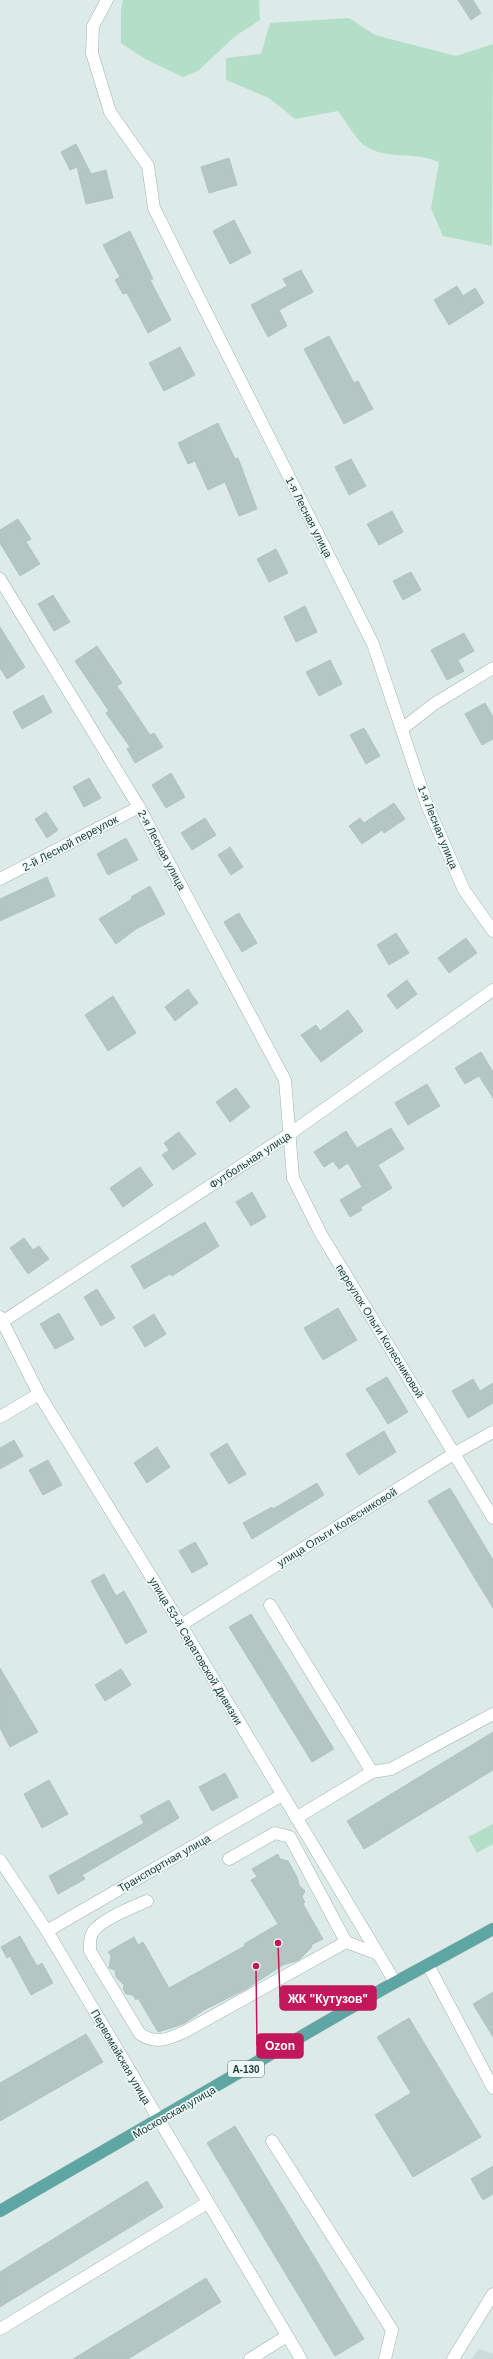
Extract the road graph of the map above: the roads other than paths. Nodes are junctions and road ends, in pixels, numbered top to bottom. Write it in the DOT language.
graph roads {
  1 [pos="107,0"];
  2 [pos="0,578"];
  3 [pos="493,668"];
  4 [pos="403,728"];
  5 [pos="139,807"];
  6 [pos="0,879"];
  7 [pos="493,931"];
  8 [pos="493,990"];
  9 [pos="288,1135"];
  10 [pos="1,1320"];
  11 [pos="39,1394"];
  12 [pos="0,1417"];
  13 [pos="493,1432"];
  14 [pos="455,1453"];
  15 [pos="493,1518"];
  16 [pos="270,1605"];
  17 [pos="182,1625"];
  18 [pos="493,1714"];
  19 [pos="372,1772"];
  20 [pos="282,1795"];
  21 [pos="296,1818"];
  22 [pos="229,1859"];
  23 [pos="0,1860"];
  24 [pos="147,1901"];
  25 [pos="493,1929"];
  26 [pos="47,1931"];
  27 [pos="346,1942"];
  28 [pos="378,1954"];
  29 [pos="428,1965"];
  30 [pos="395,1982"];
  31 [pos="493,2088"];
  32 [pos="158,2121"];
  33 [pos="272,2141"];
  34 [pos="207,2203"];
  35 [pos="0,2211"];
  36 [pos="493,2294"];
  37 [pos="0,2329"];
  38 [pos="287,2336"];
  39 [pos="250,2359"];
  40 [pos="301,2359"];
  41 [pos="385,2359"];
  42 [pos="453,2359"];
  1 -- 4 [label="street, 1-я Лесная улица"];
  2 -- 5 [label="street, 2-я Лесная улица"];
  3 -- 4 [label="street"];
  4 -- 7 [label="street, 1-я Лесная улица"];
  5 -- 6 [label="street, 2-й Лесной переулок"];
  5 -- 9 [label="street, 2-я Лесная улица"];
  8 -- 9 [label="street, Футбольная улица"];
  9 -- 10 [label="street, Футбольная улица"];
  9 -- 14 [label="street, переулок Ольги Колесниковой"];
  10 -- 11 [label="street, улица 53-й Саратовской Дивизии"];
  11 -- 12 [label="street"];
  11 -- 17 [label="street, улица 53-й Саратовской Дивизии"];
  13 -- 14 [label="street, улица Ольги Колесниковой"];
  14 -- 15 [label="street, переулок Ольги Колесниковой"];
  14 -- 17 [label="street, улица Ольги Колесниковой"];
  16 -- 19 [label="street"];
  17 -- 20 [label="street, улица 53-й Саратовской Дивизии"];
  18 -- 19 [label="street"];
  19 -- 21 [label="street"];
  20 -- 21 [label="street, улица 53-й Саратовской Дивизии"];
  20 -- 26 [label="street, Транспортная улица"];
  21 -- 28 [label="street, улица 53-й Саратовской Дивизии"];
  22 -- 27 [label="street"];
  23 -- 26 [label="street, Первомайская улица"];
  24 -- 27 [label="street"];
  25 -- 29 [label="main road, Московская улица / А-130"];
  26 -- 32 [label="street, Первомайская улица"];
  27 -- 28 [label="street"];
  28 -- 30 [label="street, улица 53-й Саратовской Дивизии"];
  29 -- 30 [label="main road, Московская улица / А-130"];
  29 -- 31 [label="street"];
  30 -- 32 [label="main road, Московская улица / А-130"];
  32 -- 34 [label="street, Первомайская улица"];
  32 -- 35 [label="main road, Московская улица / А-130"];
  33 -- 41 [label="street"];
  34 -- 37 [label="street"];
  34 -- 38 [label="street, Первомайская улица"];
  36 -- 42 [label="street"];
  38 -- 39 [label="street"];
  38 -- 40 [label="street, Первомайская улица"];
}
